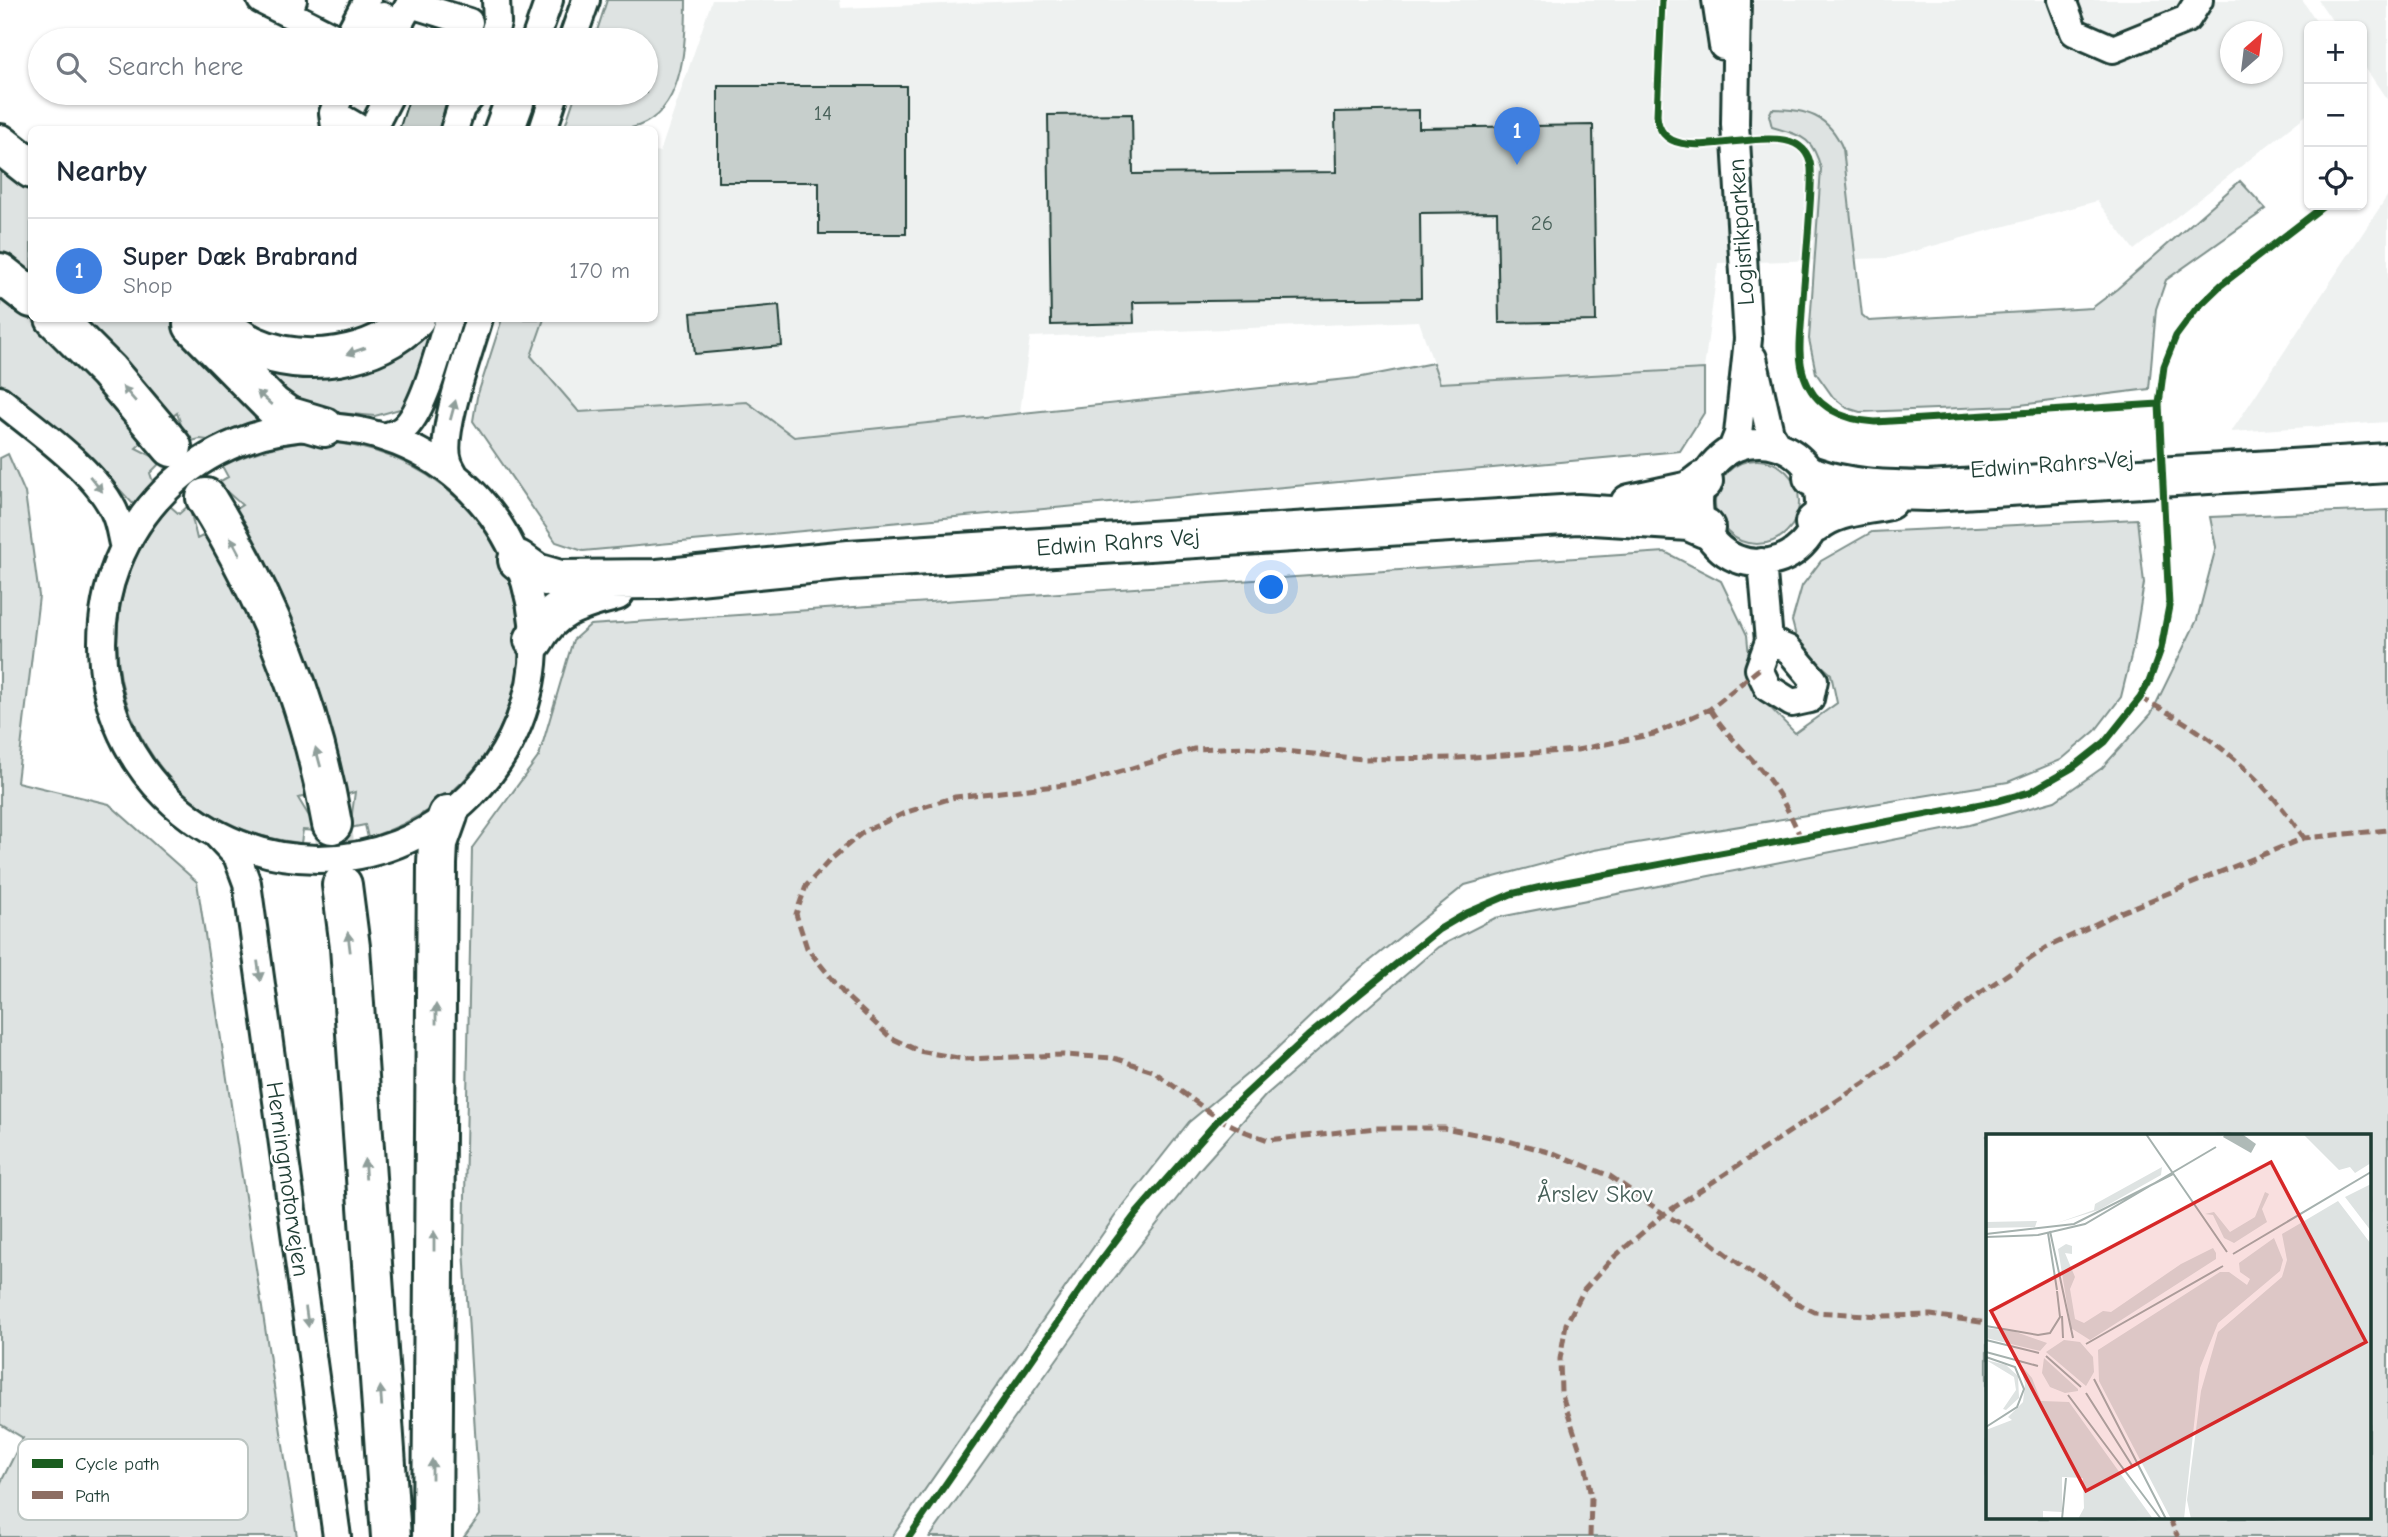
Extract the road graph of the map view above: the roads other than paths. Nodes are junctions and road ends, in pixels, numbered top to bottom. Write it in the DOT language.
graph roads {
  1 [pos="261,0"];
  2 [pos="496,0"];
  3 [pos="586,0"];
  4 [pos="1716,0"];
  5 [pos="1737,0"];
  6 [pos="2062,0"];
  7 [pos="2199,0"];
  8 [pos="544,5"];
  9 [pos="290,7"];
  10 [pos="389,13"];
  11 [pos="468,22"];
  12 [pos="322,28"];
  13 [pos="365,28"];
  14 [pos="378,28"];
  15 [pos="496,28"];
  16 [pos="538,28"];
  17 [pos="576,28"];
  18 [pos="383,105"];
  19 [pos="464,105"];
  20 [pos="551,105"];
  21 [pos="332,112"];
  22 [pos="370,124"];
  23 [pos="1735,124"];
  24 [pos="455,126"];
  25 [pos="544,126"];
  26 [pos="0,130"];
  27 [pos="0,144"];
  28 [pos="28,152"];
  29 [pos="28,166"];
  30 [pos="0,273"];
  31 [pos="28,295"];
  32 [pos="59,322"];
  33 [pos="190,322"];
  34 [pos="218,322"];
  35 [pos="410,322"];
  36 [pos="448,322"];
  37 [pos="478,322"];
  38 [pos="1748,339"];
  39 [pos="0,400"];
  40 [pos="324,427"];
  41 [pos="383,437"];
  42 [pos="1778,446"];
  43 [pos="172,447"];
  44 [pos="1732,449"];
  45 [pos="2388,463"];
  46 [pos="455,476"];
  47 [pos="1813,477"];
  48 [pos="1703,481"];
  49 [pos="1928,491"];
  50 [pos="206,498"];
  51 [pos="1578,514"];
  52 [pos="1815,523"];
  53 [pos="1705,528"];
  54 [pos="124,548"];
  55 [pos="518,560"];
  56 [pos="1762,562"];
  57 [pos="658,579"];
  58 [pos="534,640"];
  59 [pos="1769,641"];
  60 [pos="448,815"];
  61 [pos="332,824"];
  62 [pos="215,832"];
  63 [pos="342,886"];
  64 [pos="337,1537"];
  65 [pos="391,1537"];
  66 [pos="432,1537"];
  1 -- 9 [label="street"];
  2 -- 15 [label="street"];
  3 -- 17 [label="street"];
  4 -- 23 [label="street, Logistikparken"];
  5 -- 23 [label="street, Logistikparken"];
  6 -- 7 [label="street"];
  8 -- 16 [label="street"];
  9 -- 12 [label="street"];
  10 -- 11 [label="street"];
  10 -- 13 [label="street"];
  10 -- 14 [label="street"];
  18 -- 22 [label="street"];
  19 -- 24 [label="street"];
  20 -- 25 [label="street"];
  21 -- 22 [label="street"];
  23 -- 38 [label="street, Logistikparken"];
  26 -- 28 [label="highway"];
  27 -- 29 [label="highway"];
  30 -- 31 [label="highway"];
  43 -- 32 [label="highway, one-way"];
  40 -- 33 [label="highway, one-way"];
  35 -- 34 [label="highway, one-way"];
  36 -- 41 [label="street"];
  46 -- 37 [label="street, one-way"];
  38 -- 42 [label="street, Logistikparken"];
  38 -- 44 [label="street, Logistikparken"];
  39 -- 54 [label="street, one-way"];
  40 -- 41 [label="street"];
  40 -- 54 [label="street"];
  41 -- 46 [label="street"];
  42 -- 44 [label="street"];
  42 -- 47 [label="street"];
  44 -- 48 [label="street"];
  45 -- 49 [label="highway, Edwin Rahrs Vej"];
  46 -- 55 [label="street"];
  47 -- 49 [label="highway"];
  47 -- 52 [label="street"];
  48 -- 51 [label="highway"];
  48 -- 53 [label="street"];
  49 -- 52 [label="highway"];
  61 -- 50 [label="highway, one-way"];
  51 -- 53 [label="highway"];
  51 -- 57 [label="highway, Edwin Rahrs Vej"];
  52 -- 56 [label="street"];
  53 -- 56 [label="street"];
  54 -- 62 [label="street"];
  55 -- 57 [label="highway"];
  55 -- 58 [label="street"];
  56 -- 59 [label="street"];
  57 -- 58 [label="highway"];
  58 -- 60 [label="street"];
  60 -- 62 [label="street"];
  66 -- 60 [label="highway, one-way"];
  62 -- 64 [label="street, Herningmotorvejen, one-way"];
  65 -- 63 [label="highway, one-way"];
}
